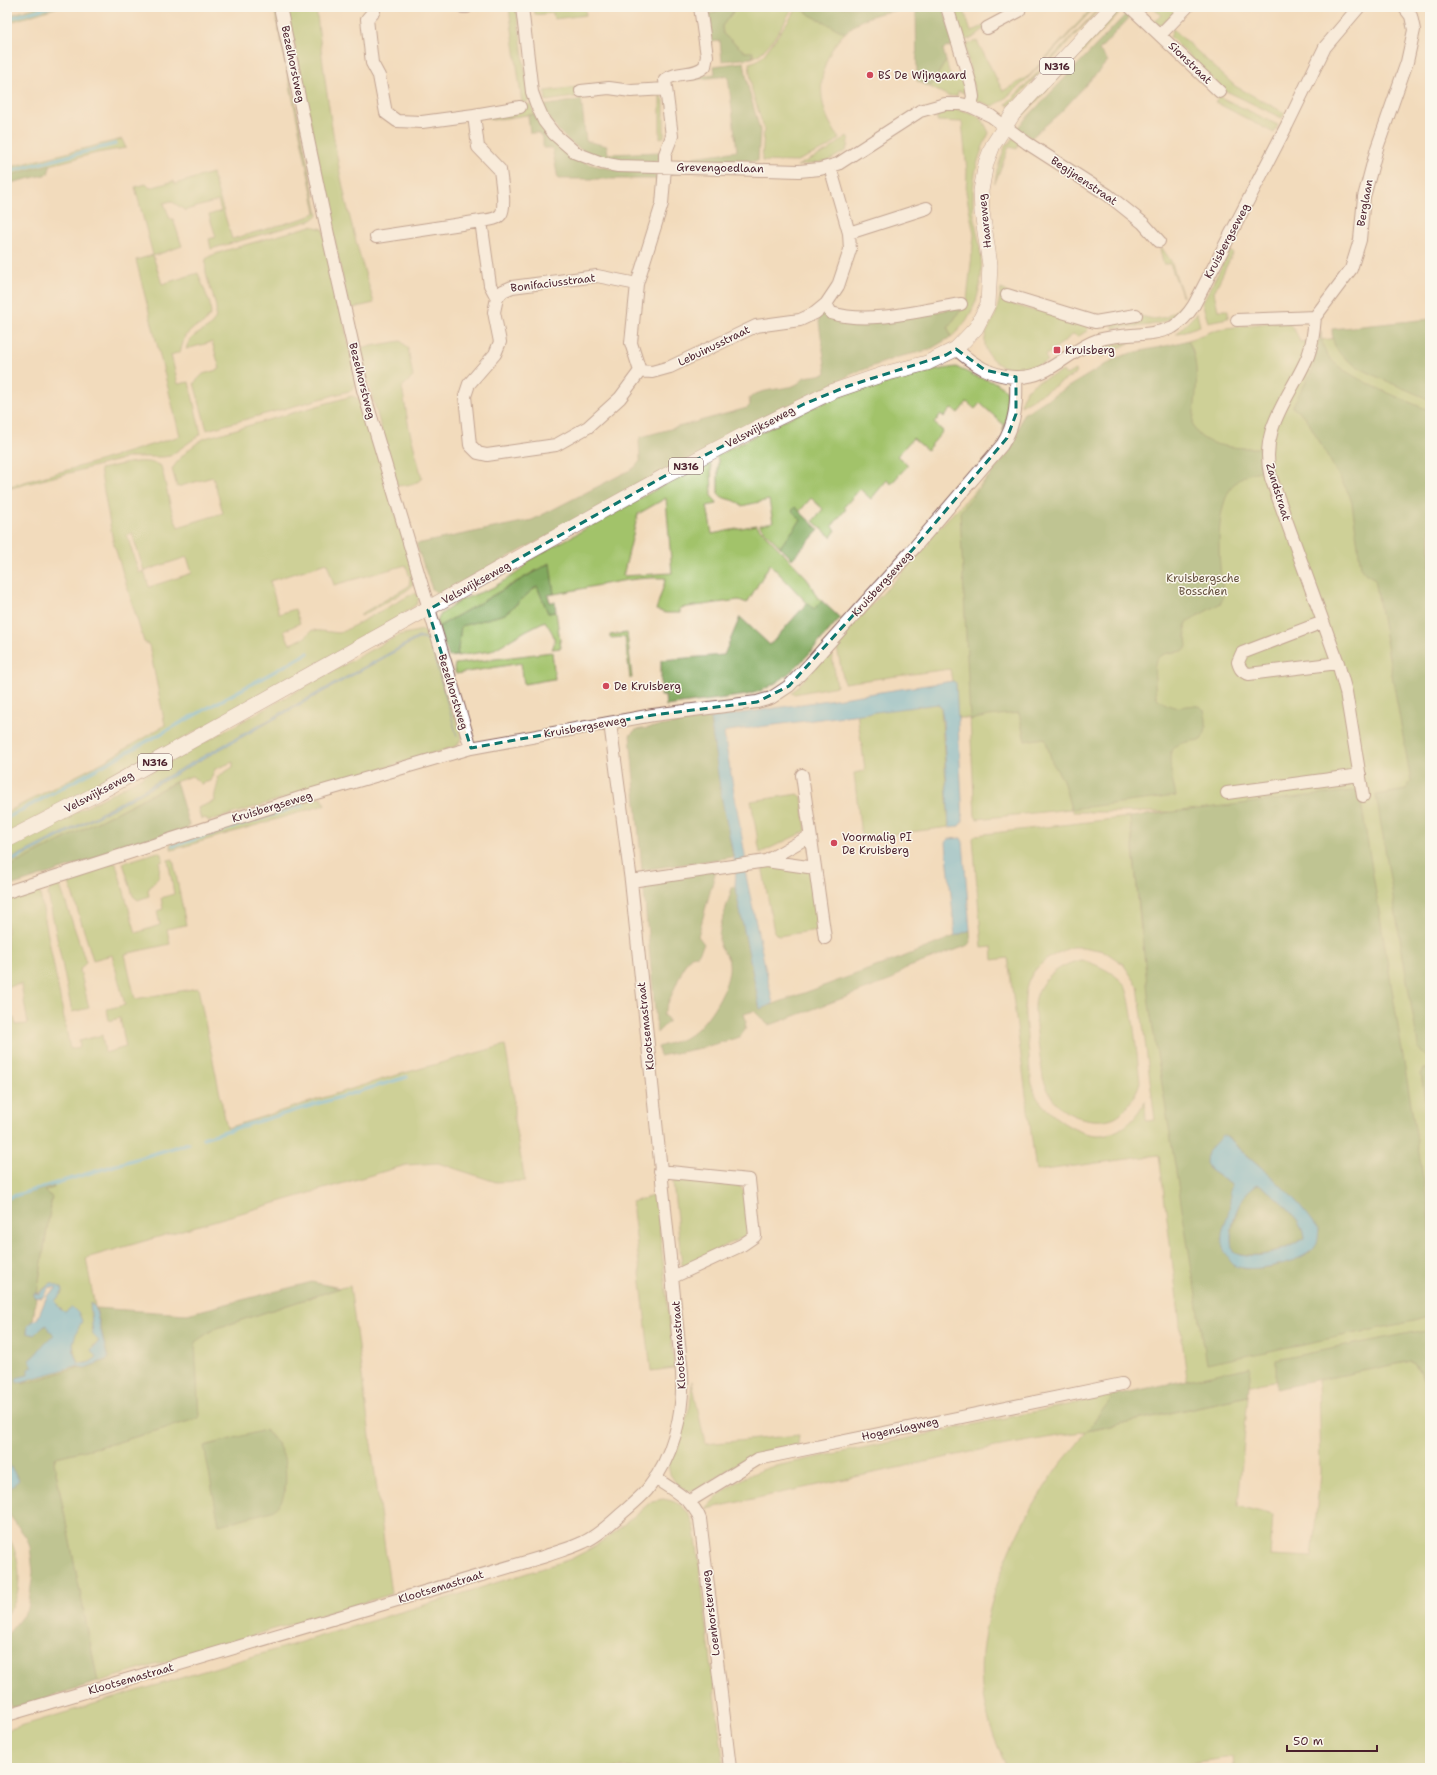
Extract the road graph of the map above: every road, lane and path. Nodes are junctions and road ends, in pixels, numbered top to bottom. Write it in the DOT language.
graph roads {
  1 [pos="280,7"];
  2 [pos="463,7"];
  3 [pos="467,7"];
  4 [pos="522,7"];
  5 [pos="700,7"];
  6 [pos="947,7"];
  7 [pos="1020,7"];
  8 [pos="1112,7"];
  9 [pos="1130,7"];
  10 [pos="1186,7"];
  11 [pos="1359,7"];
  12 [pos="1404,7"];
  13 [pos="376,8"];
  14 [pos="986,28"];
  15 [pos="1160,35"];
  16 [pos="666,88"];
  17 [pos="580,91"];
  18 [pos="1220,92"];
  19 [pos="970,106"];
  20 [pos="520,107"];
  21 [pos="474,115"];
  22 [pos="1004,126"];
  23 [pos="830,167"];
  24 [pos="665,168"];
  25 [pos="927,208"];
  26 [pos="481,221"];
  27 [pos="849,233"];
  28 [pos="376,236"];
  29 [pos="1159,241"];
  30 [pos="637,284"];
  31 [pos="1007,295"];
  32 [pos="497,298"];
  33 [pos="826,304"];
  34 [pos="961,304"];
  35 [pos="1136,315"];
  36 [pos="1315,317"];
  37 [pos="1106,320"];
  38 [pos="1237,320"];
  39 [pos="1110,337"];
  40 [pos="956,350"];
  41 [pos="640,371"];
  42 [pos="1016,377"];
  43 [pos="428,610"];
  44 [pos="1323,622"];
  45 [pos="1338,663"];
  46 [pos="610,722"];
  47 [pos="471,748"];
  48 [pos="802,775"];
  49 [pos="1360,775"];
  50 [pos="1227,793"];
  51 [pos="1363,796"];
  52 [pos="810,836"];
  53 [pos="7,840"];
  54 [pos="766,861"];
  55 [pos="815,868"];
  56 [pos="631,881"];
  57 [pos="7,892"];
  58 [pos="825,938"];
  59 [pos="660,1171"];
  60 [pos="673,1277"];
  61 [pos="1122,1384"];
  62 [pos="655,1478"];
  63 [pos="688,1502"];
  64 [pos="7,1715"];
  65 [pos="730,1768"];
  1 -- 43 [label="street, Bezelhorstweg"];
  2 -- 3 [label="street"];
  4 -- 24 [label="street, Grevengoedlaan"];
  5 -- 16 [label="street"];
  6 -- 19 [label="street"];
  7 -- 14 [label="street"];
  8 -- 22 [label="main road, Haareweg / N316"];
  9 -- 15 [label="street, Sionstraat"];
  10 -- 15 [label="street, Sionstraat"];
  11 -- 39 [label="street, Kruisbergseweg"];
  12 -- 36 [label="street, Berglaan"];
  13 -- 21 [label="street"];
  15 -- 18 [label="street, Sionstraat"];
  16 -- 17 [label="street"];
  16 -- 24 [label="street"];
  19 -- 22 [label="street, Grevengoedlaan"];
  19 -- 23 [label="street, Grevengoedlaan"];
  20 -- 21 [label="street"];
  21 -- 26 [label="street"];
  22 -- 29 [label="street, Begijnenstraat"];
  22 -- 40 [label="main road, Haareweg / N316"];
  23 -- 24 [label="street, Grevengoedlaan"];
  23 -- 27 [label="street, Lebuinusstraat"];
  24 -- 30 [label="street"];
  25 -- 27 [label="street"];
  26 -- 28 [label="street"];
  26 -- 32 [label="street, Bonifaciusstraat"];
  27 -- 33 [label="street, Lebuinusstraat"];
  30 -- 32 [label="street, Bonifaciusstraat"];
  30 -- 41 [label="street"];
  31 -- 37 [label="street"];
  32 -- 41 [label="street, Bonifaciusstraat"];
  33 -- 34 [label="street"];
  33 -- 41 [label="street, Lebuinusstraat"];
  35 -- 37 [label="street"];
  36 -- 38 [label="street"];
  36 -- 44 [label="street, Zandstraat"];
  37 -- 39 [label="street"];
  39 -- 42 [label="street, Kruisbergseweg"];
  40 -- 42 [label="street, Kruisbergseweg"];
  40 -- 43 [label="main road, Velswijkseweg / N316"];
  42 -- 46 [label="street, Kruisbergseweg"];
  43 -- 47 [label="street, Bezelhorstweg"];
  43 -- 53 [label="main road, Velswijkseweg / N316"];
  44 -- 45 [label="street, Zandstraat"];
  44 -- 45 [label="street"];
  45 -- 49 [label="street, Zandstraat"];
  46 -- 47 [label="street, Kruisbergseweg"];
  46 -- 56 [label="street, Klootsemastraat"];
  47 -- 57 [label="street, Kruisbergseweg"];
  48 -- 52 [label="street"];
  49 -- 50 [label="street"];
  49 -- 51 [label="street, Zandstraat"];
  52 -- 54 [label="street"];
  52 -- 55 [label="street"];
  54 -- 55 [label="street"];
  54 -- 56 [label="street"];
  55 -- 58 [label="street"];
  56 -- 59 [label="street, Klootsemastraat"];
  59 -- 60 [label="street, Klootsemastraat"];
  59 -- 60 [label="street"];
  60 -- 62 [label="street, Klootsemastraat"];
  61 -- 63 [label="street, Hogenslagweg"];
  62 -- 63 [label="street, Loenhorsterweg"];
  62 -- 64 [label="street, Klootsemastraat"];
  63 -- 65 [label="street, Loenhorsterweg"];
}
